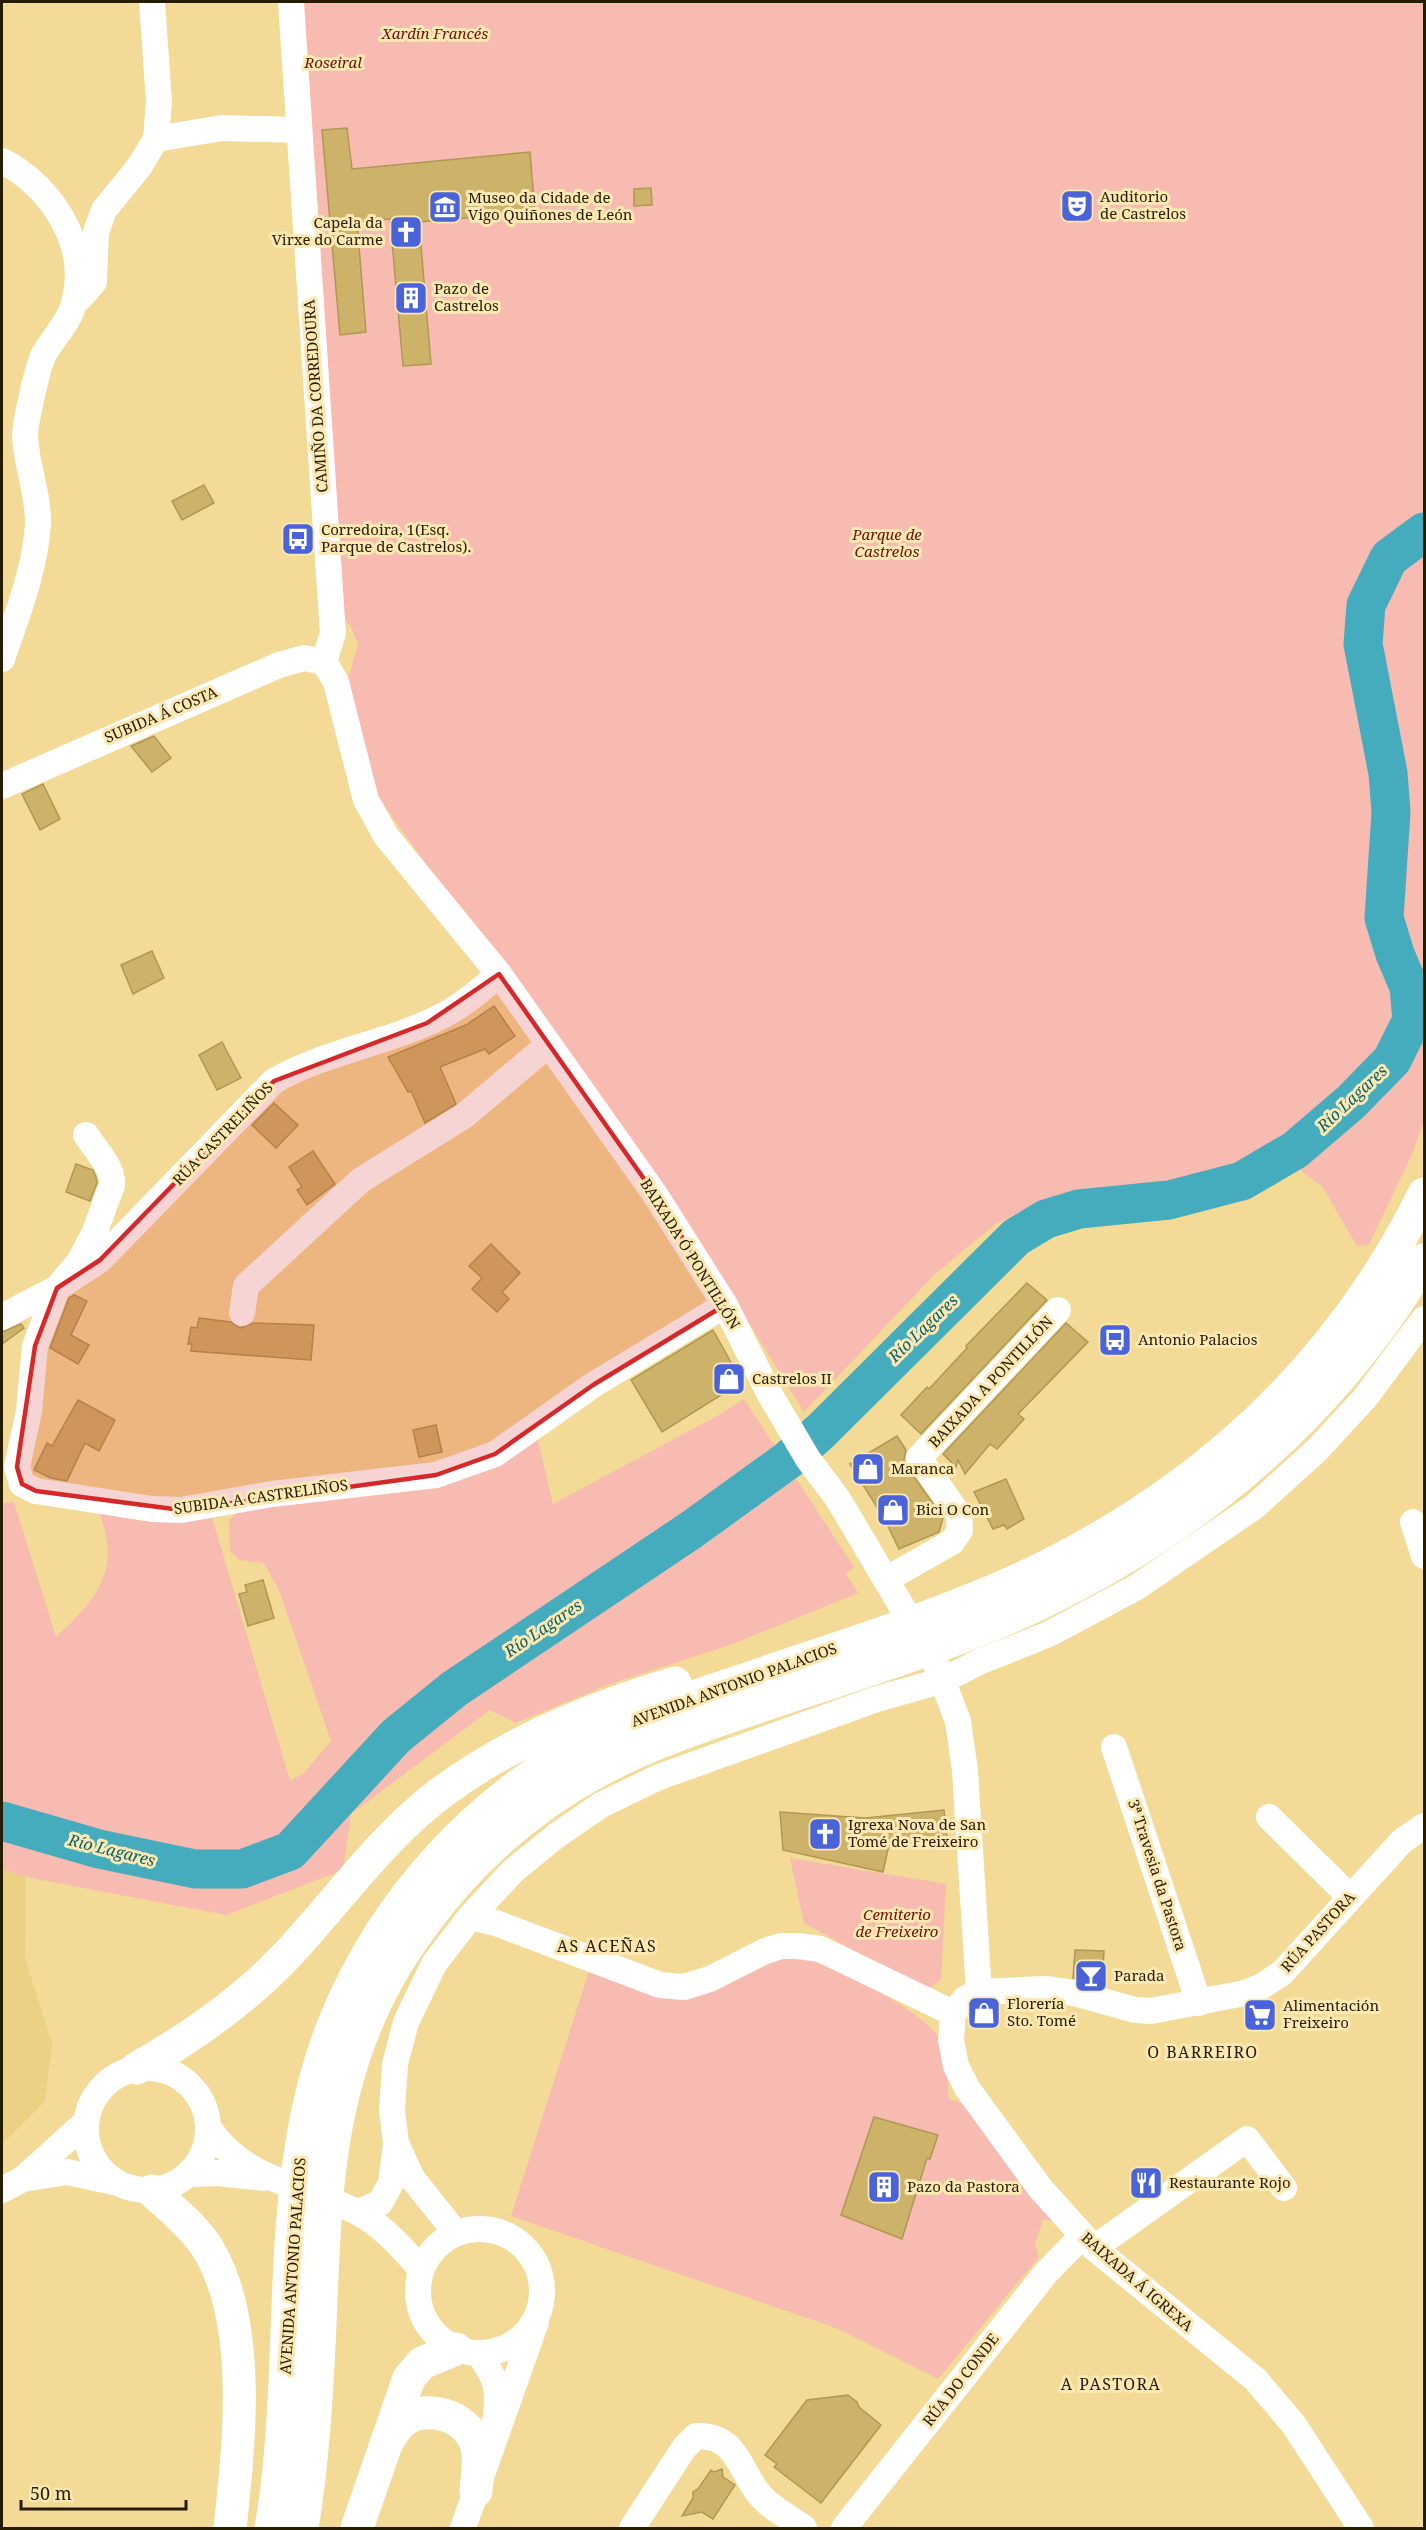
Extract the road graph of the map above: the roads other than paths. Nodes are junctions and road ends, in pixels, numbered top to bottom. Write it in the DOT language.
graph roads {
  1 [pos="152,2"];
  2 [pos="291,2"];
  3 [pos="299,129"];
  4 [pos="156,139"];
  5 [pos="2,161"];
  6 [pos="74,305"];
  7 [pos="2,659"];
  8 [pos="324,662"];
  9 [pos="2,786"];
  10 [pos="499,974"];
  11 [pos="548,1045"];
  12 [pos="86,1135"];
  13 [pos="1425,1194"];
  14 [pos="1425,1260"];
  15 [pos="57,1288"];
  16 [pos="725,1305"];
  17 [pos="1059,1310"];
  18 [pos="242,1313"];
  19 [pos="2,1317"];
  20 [pos="1425,1318"];
  21 [pos="1413,1522"];
  22 [pos="1425,1556"];
  23 [pos="890,1586"];
  24 [pos="797,1661"];
  25 [pos="940,1673"];
  26 [pos="1114,1747"];
  27 [pos="1269,1817"];
  28 [pos="1425,1826"];
  29 [pos="1349,1896"];
  30 [pos="470,1917"];
  31 [pos="979,1992"];
  32 [pos="1199,2003"];
  33 [pos="953,2013"];
  34 [pos="137,2068"];
  35 [pos="86,2122"];
  36 [pos="209,2127"];
  37 [pos="396,2143"];
  38 [pos="190,2174"];
  39 [pos="273,2180"];
  40 [pos="114,2182"];
  41 [pos="12,2185"];
  42 [pos="1284,2188"];
  43 [pos="152,2191"];
  44 [pos="352,2210"];
  45 [pos="456,2233"];
  46 [pos="1088,2242"];
  47 [pos="421,2270"];
  48 [pos="538,2317"];
  49 [pos="467,2351"];
  50 [pos="387,2442"];
  51 [pos="476,2491"];
  52 [pos="230,2529"];
  53 [pos="271,2529"];
  54 [pos="302,2529"];
  55 [pos="357,2529"];
  56 [pos="463,2529"];
  57 [pos="632,2529"];
  58 [pos="804,2529"];
  59 [pos="844,2529"];
  60 [pos="1361,2529"];
  1 -- 4 [label="street"];
  2 -- 3 [label="street, CAMIÑO DA CORREDOURA"];
  3 -- 4 [label="street"];
  3 -- 8 [label="street, CAMIÑO DA CORREDOURA"];
  4 -- 6 [label="street"];
  5 -- 6 [label="street"];
  6 -- 7 [label="street"];
  8 -- 9 [label="street, SUBIDA Á COSTA"];
  8 -- 10 [label="street, BAIXADA Ó PONTILLÓN"];
  10 -- 11 [label="street, BAIXADA Ó PONTILLÓN"];
  10 -- 15 [label="street, RÚA CASTRELIÑOS"];
  11 -- 16 [label="street, BAIXADA Ó PONTILLÓN"];
  11 -- 18 [label="street"];
  12 -- 15 [label="street, SUBIDA A CASTRELIÑOS"];
  13 -- 24 [label="main road, AVENIDA ANTONIO PALACIOS"];
  14 -- 54 [label="main road, AVENIDA ANTONIO PALACIOS"];
  15 -- 16 [label="street, SUBIDA A CASTRELIÑOS"];
  15 -- 19 [label="street, RÚA CASTRELIÑOS"];
  16 -- 23 [label="street, BAIXADA Ó PONTILLÓN"];
  17 -- 23 [label="street, BAIXADA A PONTILLÓN"];
  20 -- 25 [label="street"];
  21 -- 22 [label="street"];
  23 -- 25 [label="street, BAIXADA Ó PONTILLÓN"];
  24 -- 34 [label="main road"];
  24 -- 53 [label="main road, AVENIDA ANTONIO PALACIOS"];
  25 -- 30 [label="street"];
  25 -- 31 [label="street, BAIXADA Ó PONTILLÓN"];
  26 -- 32 [label="street, 3ª Travesia da Pastora"];
  27 -- 29 [label="street"];
  28 -- 29 [label="street, RÚA PASTORA"];
  29 -- 32 [label="street, RÚA PASTORA"];
  30 -- 33 [label="street"];
  30 -- 37 [label="street"];
  31 -- 32 [label="street, RÚA PASTORA"];
  31 -- 33 [label="street"];
  33 -- 46 [label="street, BAIXADA Á IGREXA"];
  34 -- 35 [label="street"];
  34 -- 36 [label="street"];
  35 -- 40 [label="street"];
  35 -- 41 [label="street"];
  36 -- 38 [label="street"];
  36 -- 39 [label="street"];
  37 -- 44 [label="street"];
  37 -- 45 [label="street"];
  38 -- 39 [label="street"];
  38 -- 43 [label="street"];
  39 -- 44 [label="street"];
  40 -- 41 [label="street"];
  40 -- 43 [label="street"];
  42 -- 46 [label="street, RÚA DO CONDE"];
  43 -- 52 [label="main road"];
  44 -- 47 [label="street"];
  45 -- 47 [label="street"];
  45 -- 48 [label="street"];
  46 -- 59 [label="street, RÚA DO CONDE"];
  46 -- 60 [label="street, BAIXADA Á IGREXA"];
  47 -- 49 [label="street"];
  48 -- 49 [label="street"];
  48 -- 51 [label="street"];
  49 -- 50 [label="main road"];
  49 -- 51 [label="street"];
  50 -- 51 [label="main road"];
  50 -- 55 [label="main road"];
  51 -- 56 [label="street"];
  57 -- 58 [label="street"];
}
